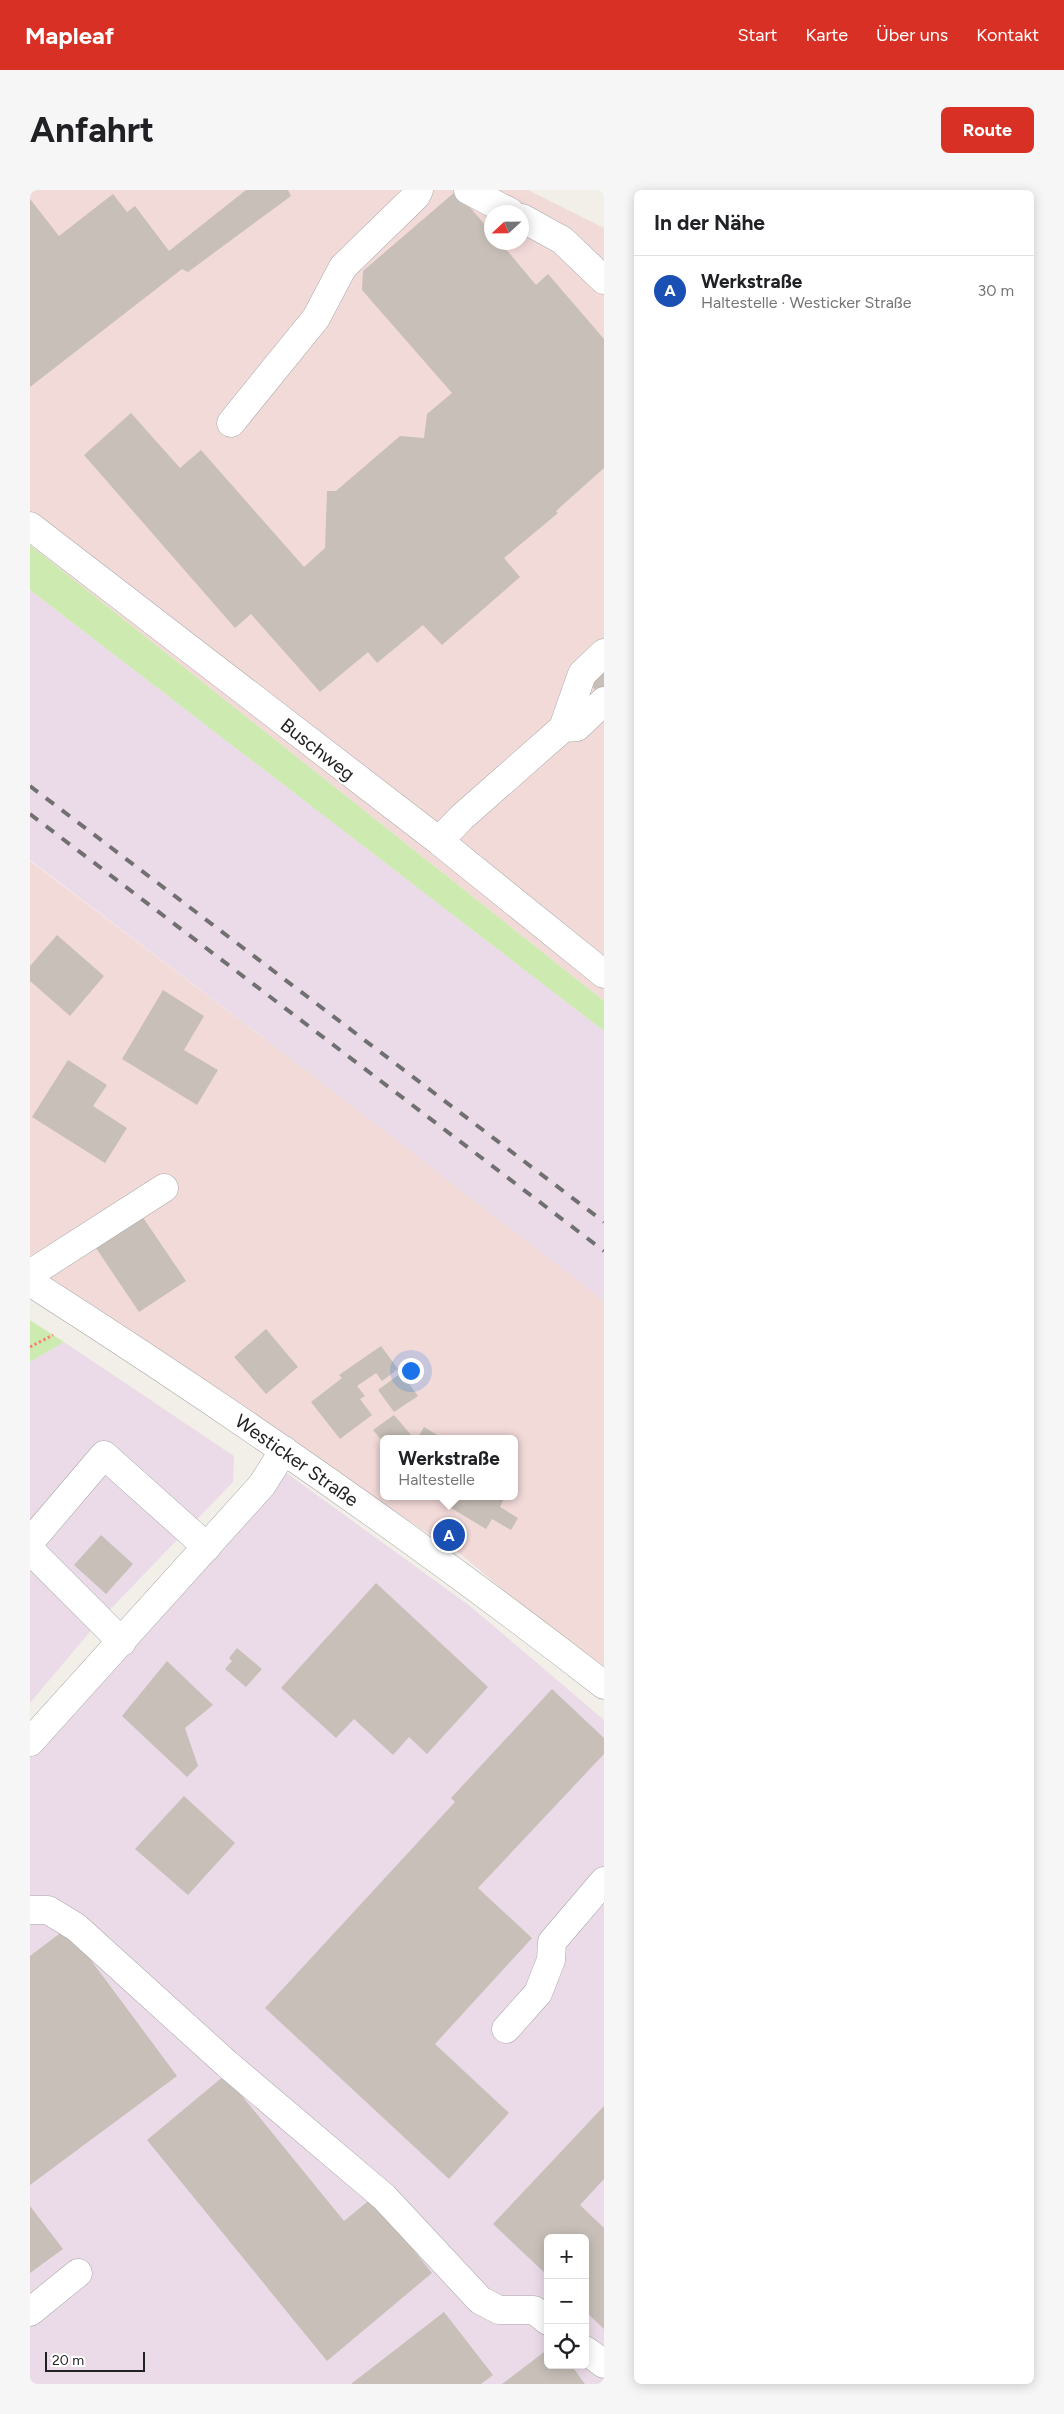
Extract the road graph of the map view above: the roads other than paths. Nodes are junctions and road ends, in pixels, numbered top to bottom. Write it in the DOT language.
graph roads {
  1 [pos="419,190"];
  2 [pos="468,190"];
  3 [pos="497,205"];
  4 [pos="529,222"];
  5 [pos="604,280"];
  6 [pos="231,423"];
  7 [pos="30,526"];
  8 [pos="604,653"];
  9 [pos="604,701"];
  10 [pos="563,728"];
  11 [pos="439,841"];
  12 [pos="604,974"];
  13 [pos="164,1188"];
  14 [pos="30,1274"];
  15 [pos="30,1282"];
  16 [pos="284,1450"];
  17 [pos="30,1542"];
  18 [pos="207,1547"];
  19 [pos="30,1550"];
  20 [pos="122,1642"];
  21 [pos="604,1684"];
  22 [pos="30,1742"];
  23 [pos="604,1880"];
  24 [pos="30,1910"];
  25 [pos="506,2029"];
  26 [pos="78,2273"];
  27 [pos="30,2312"];
  28 [pos="544,2318"];
  29 [pos="589,2353"];
  30 [pos="604,2364"];
  1 -- 6 [label="street"];
  2 -- 3 [label="street"];
  4 -- 5 [label="street"];
  7 -- 11 [label="street, Buschweg"];
  8 -- 10 [label="street"];
  9 -- 10 [label="street"];
  10 -- 11 [label="street"];
  11 -- 12 [label="street, Buschweg"];
  13 -- 14 [label="street"];
  15 -- 16 [label="street, Westicker Straße"];
  16 -- 18 [label="street"];
  16 -- 21 [label="street, Westicker Straße"];
  17 -- 18 [label="street"];
  18 -- 20 [label="street"];
  19 -- 20 [label="street"];
  20 -- 22 [label="street"];
  23 -- 25 [label="street"];
  24 -- 28 [label="street"];
  26 -- 27 [label="street"];
  29 -- 30 [label="street"];
}
